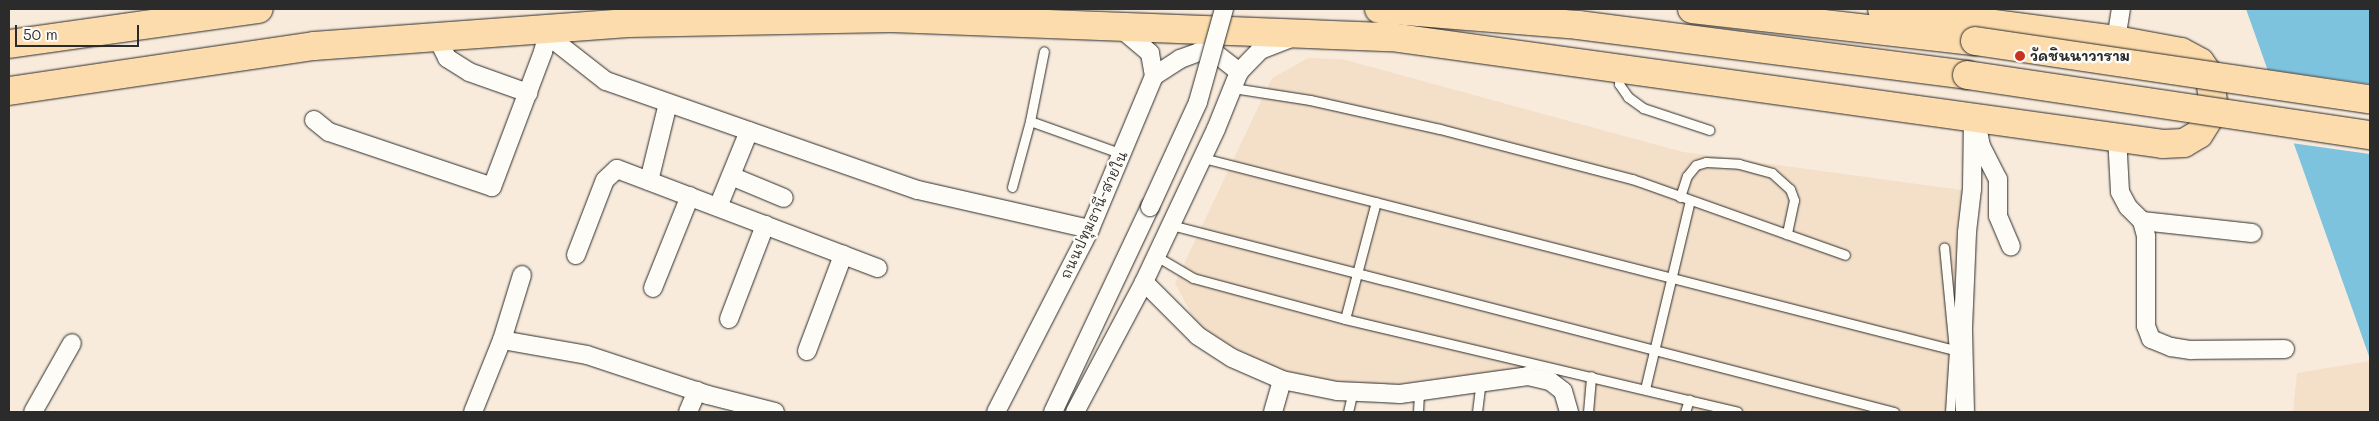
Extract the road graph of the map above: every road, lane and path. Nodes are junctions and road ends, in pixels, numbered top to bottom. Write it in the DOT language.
graph roads {
  1 [pos="259,9"];
  2 [pos="651,9"];
  3 [pos="1224,9"];
  4 [pos="1378,9"];
  5 [pos="1692,9"];
  6 [pos="1882,9"];
  7 [pos="2121,9"];
  8 [pos="687,21"];
  9 [pos="1115,25"];
  10 [pos="1578,25"];
  11 [pos="549,28"];
  12 [pos="1327,33"];
  13 [pos="436,36"];
  14 [pos="1391,38"];
  15 [pos="2116,40"];
  16 [pos="9,44"];
  17 [pos="1044,51"];
  18 [pos="1620,69"];
  19 [pos="1239,72"];
  20 [pos="1154,76"];
  21 [pos="1232,88"];
  22 [pos="9,91"];
  23 [pos="528,93"];
  24 [pos="2370,99"];
  25 [pos="668,103"];
  26 [pos="1976,118"];
  27 [pos="314,120"];
  28 [pos="1030,121"];
  29 [pos="1709,130"];
  30 [pos="749,131"];
  31 [pos="2370,135"];
  32 [pos="2117,136"];
  33 [pos="1122,154"];
  34 [pos="1203,158"];
  35 [pos="731,176"];
  36 [pos="648,180"];
  37 [pos="1012,187"];
  38 [pos="690,196"];
  39 [pos="1680,197"];
  40 [pos="784,198"];
  41 [pos="1690,200"];
  42 [pos="1376,202"];
  43 [pos="718,207"];
  44 [pos="2142,221"];
  45 [pos="765,225"];
  46 [pos="1171,225"];
  47 [pos="1090,229"];
  48 [pos="1786,234"];
  49 [pos="2252,234"];
  50 [pos="2011,246"];
  51 [pos="1944,247"];
  52 [pos="576,255"];
  53 [pos="842,255"];
  54 [pos="1844,255"];
  55 [pos="1156,256"];
  56 [pos="878,268"];
  57 [pos="1357,274"];
  58 [pos="522,275"];
  59 [pos="1671,278"];
  60 [pos="1144,282"];
  61 [pos="653,288"];
  62 [pos="729,319"];
  63 [pos="1345,319"];
  64 [pos="502,340"];
  65 [pos="72,343"];
  66 [pos="2285,349"];
  67 [pos="1654,350"];
  68 [pos="1954,350"];
  69 [pos="807,351"];
  70 [pos="1590,376"];
  71 [pos="1282,380"];
  72 [pos="1481,381"];
  73 [pos="1645,389"];
  74 [pos="697,391"];
  75 [pos="1353,391"];
  76 [pos="1419,391"];
  77 [pos="1689,400"];
  78 [pos="33,412"];
  79 [pos="473,412"];
  80 [pos="688,412"];
  81 [pos="775,412"];
  82 [pos="996,412"];
  83 [pos="1053,412"];
  84 [pos="1075,412"];
  85 [pos="1273,412"];
  86 [pos="1348,412"];
  87 [pos="1418,412"];
  88 [pos="1477,412"];
  89 [pos="1569,412"];
  90 [pos="1588,412"];
  91 [pos="1685,412"];
  92 [pos="1737,412"];
  93 [pos="1894,412"];
  94 [pos="1950,412"];
  95 [pos="1966,412"];
  1 -- 16 [label="main road"];
  2 -- 8 [label="main road"];
  3 -- 83 [label="street, bridge"];
  4 -- 10 [label="main road"];
  5 -- 24 [label="main road, bridge"];
  6 -- 15 [label="main road"];
  7 -- 15 [label="street"];
  8 -- 9 [label="main road"];
  8 -- 11 [label="main road"];
  9 -- 12 [label="main road"];
  9 -- 20 [label="street"];
  10 -- 14 [label="main road"];
  10 -- 31 [label="main road, bridge"];
  11 -- 13 [label="main road"];
  11 -- 23 [label="street"];
  11 -- 25 [label="street"];
  12 -- 14 [label="main road"];
  12 -- 19 [label="street"];
  13 -- 22 [label="main road"];
  13 -- 23 [label="street"];
  14 -- 18 [label="main road"];
  15 -- 32 [label="main road"];
  17 -- 28 [label="lane"];
  18 -- 26 [label="main road"];
  18 -- 29 [label="lane"];
  19 -- 20 [label="street"];
  19 -- 21 [label="street"];
  20 -- 33 [label="street, ถนนปทุมธานี-สายใน"];
  21 -- 34 [label="street"];
  21 -- 39 [label="lane"];
  23 -- 27 [label="street"];
  25 -- 30 [label="street"];
  25 -- 36 [label="street"];
  26 -- 32 [label="main road"];
  26 -- 50 [label="street"];
  26 -- 95 [label="street"];
  28 -- 33 [label="lane"];
  28 -- 37 [label="lane"];
  30 -- 35 [label="street"];
  30 -- 47 [label="street"];
  32 -- 44 [label="street"];
  33 -- 47 [label="street, ถนนปทุมธานี-สายใน"];
  34 -- 42 [label="lane"];
  34 -- 46 [label="street"];
  35 -- 40 [label="street"];
  35 -- 43 [label="street"];
  36 -- 38 [label="street"];
  36 -- 52 [label="street"];
  38 -- 43 [label="street"];
  38 -- 61 [label="street"];
  39 -- 41 [label="lane"];
  39 -- 48 [label="lane"];
  41 -- 48 [label="lane"];
  41 -- 59 [label="lane"];
  42 -- 57 [label="lane"];
  42 -- 59 [label="lane"];
  43 -- 45 [label="street"];
  44 -- 49 [label="street"];
  44 -- 66 [label="street"];
  45 -- 53 [label="street"];
  45 -- 62 [label="street"];
  46 -- 55 [label="street"];
  46 -- 57 [label="lane"];
  47 -- 82 [label="street, ถนนปทุมธานี-สายใน"];
  48 -- 54 [label="lane"];
  51 -- 68 [label="lane"];
  53 -- 56 [label="street"];
  53 -- 69 [label="street"];
  55 -- 60 [label="street"];
  55 -- 63 [label="lane"];
  57 -- 63 [label="lane"];
  57 -- 67 [label="lane"];
  58 -- 64 [label="street"];
  59 -- 67 [label="lane"];
  59 -- 68 [label="lane"];
  60 -- 71 [label="street"];
  60 -- 84 [label="street"];
  63 -- 70 [label="lane"];
  64 -- 74 [label="street"];
  64 -- 79 [label="street"];
  65 -- 78 [label="street"];
  67 -- 73 [label="lane"];
  67 -- 93 [label="lane"];
  68 -- 94 [label="lane"];
  70 -- 73 [label="lane"];
  70 -- 90 [label="lane"];
  71 -- 75 [label="street"];
  71 -- 85 [label="street"];
  72 -- 76 [label="street"];
  72 -- 88 [label="lane"];
  72 -- 89 [label="street"];
  73 -- 77 [label="lane"];
  74 -- 80 [label="street"];
  74 -- 81 [label="street"];
  75 -- 76 [label="street"];
  75 -- 86 [label="lane"];
  76 -- 87 [label="lane"];
  77 -- 91 [label="lane"];
  77 -- 92 [label="lane"];
}
